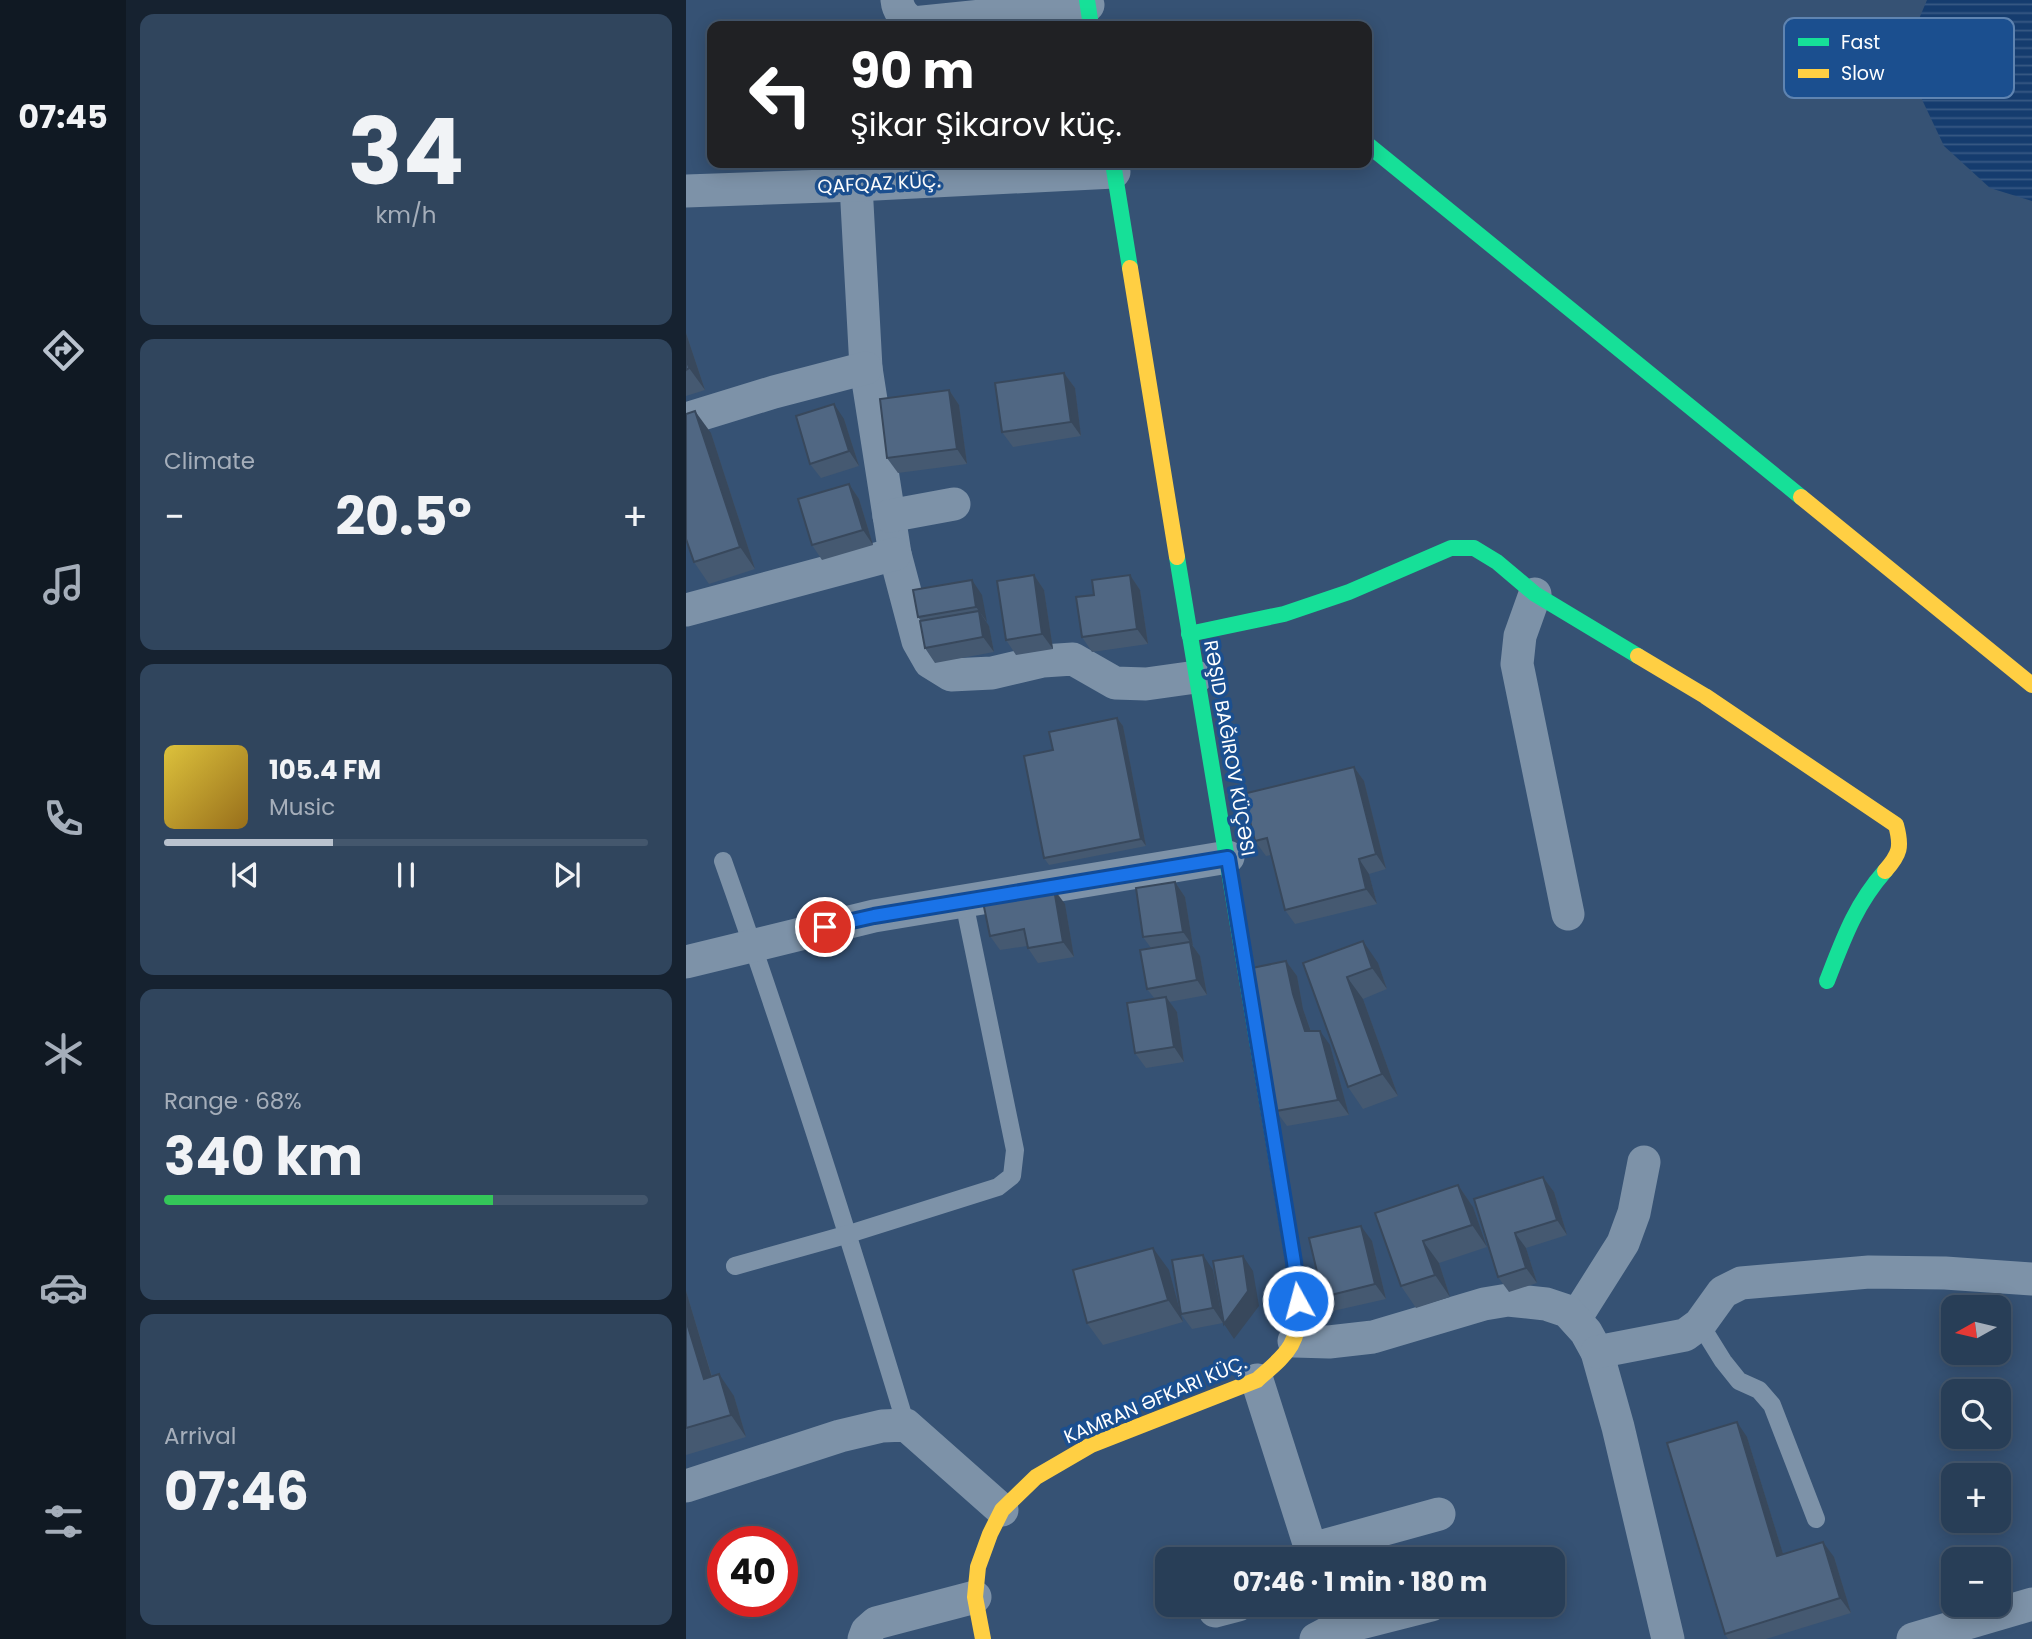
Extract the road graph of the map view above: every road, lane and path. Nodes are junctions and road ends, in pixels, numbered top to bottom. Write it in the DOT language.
graph roads {
  1 [pos="897,0"];
  2 [pos="1089,10"];
  3 [pos="910,21"];
  4 [pos="940,21"];
  5 [pos="1372,148"];
  6 [pos="1099,168"];
  7 [pos="1113,168"];
  8 [pos="856,185"];
  9 [pos="686,191"];
  10 [pos="866,368"];
  11 [pos="686,419"];
  12 [pos="954,504"];
  13 [pos="889,516"];
  14 [pos="895,554"];
  15 [pos="1535,594"];
  16 [pos="686,610"];
  17 [pos="1189,634"];
  18 [pos="1196,677"];
  19 [pos="2032,685"];
  20 [pos="1228,858"];
  21 [pos="723,861"];
  22 [pos="964,902"];
  23 [pos="1568,914"];
  24 [pos="753,944"];
  25 [pos="686,962"];
  26 [pos="1827,981"];
  27 [pos="1644,1162"];
  28 [pos="849,1234"];
  29 [pos="735,1266"];
  30 [pos="2032,1279"];
  31 [pos="1575,1319"];
  32 [pos="1700,1324"];
  33 [pos="1293,1341"];
  34 [pos="1597,1352"];
  35 [pos="1257,1380"];
  36 [pos="906,1425"];
  37 [pos="686,1486"];
  38 [pos="1002,1510"];
  39 [pos="1439,1514"];
  40 [pos="1816,1519"];
  41 [pos="1311,1547"];
  42 [pos="1335,1547"];
  43 [pos="975,1597"];
  44 [pos="2032,1604"];
  45 [pos="1377,1617"];
  46 [pos="1327,1628"];
  47 [pos="864,1639"];
  48 [pos="983,1639"];
  49 [pos="1668,1639"];
  50 [pos="1913,1639"];
  1 -- 3 [label="street"];
  2 -- 4 [label="street"];
  5 -- 19 [label="street"];
  6 -- 8 [label="street, QAFQAZ KÜÇ."];
  7 -- 17 [label="street"];
  8 -- 9 [label="street, QAFQAZ KÜÇ."];
  8 -- 10 [label="street"];
  10 -- 11 [label="street"];
  10 -- 13 [label="street"];
  12 -- 13 [label="street"];
  13 -- 14 [label="street"];
  14 -- 16 [label="street"];
  14 -- 18 [label="street"];
  15 -- 17 [label="street"];
  15 -- 23 [label="street"];
  15 -- 26 [label="street"];
  17 -- 18 [label="street"];
  18 -- 20 [label="street"];
  20 -- 22 [label="street"];
  20 -- 33 [label="street"];
  21 -- 24 [label="lane"];
  22 -- 24 [label="street"];
  22 -- 28 [label="lane"];
  24 -- 25 [label="street"];
  24 -- 28 [label="lane"];
  27 -- 31 [label="street"];
  28 -- 29 [label="lane"];
  28 -- 36 [label="lane"];
  30 -- 32 [label="street"];
  31 -- 33 [label="street"];
  31 -- 34 [label="street"];
  32 -- 34 [label="street"];
  32 -- 40 [label="lane"];
  33 -- 35 [label="street, KAMRAN ƏFKARI KÜÇ."];
  34 -- 49 [label="street"];
  35 -- 38 [label="street, KAMRAN ƏFKARI KÜÇ."];
  35 -- 41 [label="street"];
  36 -- 37 [label="street"];
  36 -- 38 [label="street"];
  38 -- 43 [label="street, KAMRAN ƏFKARI KÜÇ."];
  39 -- 42 [label="street"];
  43 -- 47 [label="street"];
  43 -- 48 [label="street, KAMRAN ƏFKARI KÜÇ."];
  44 -- 50 [label="street"];
  45 -- 46 [label="street"];
}
